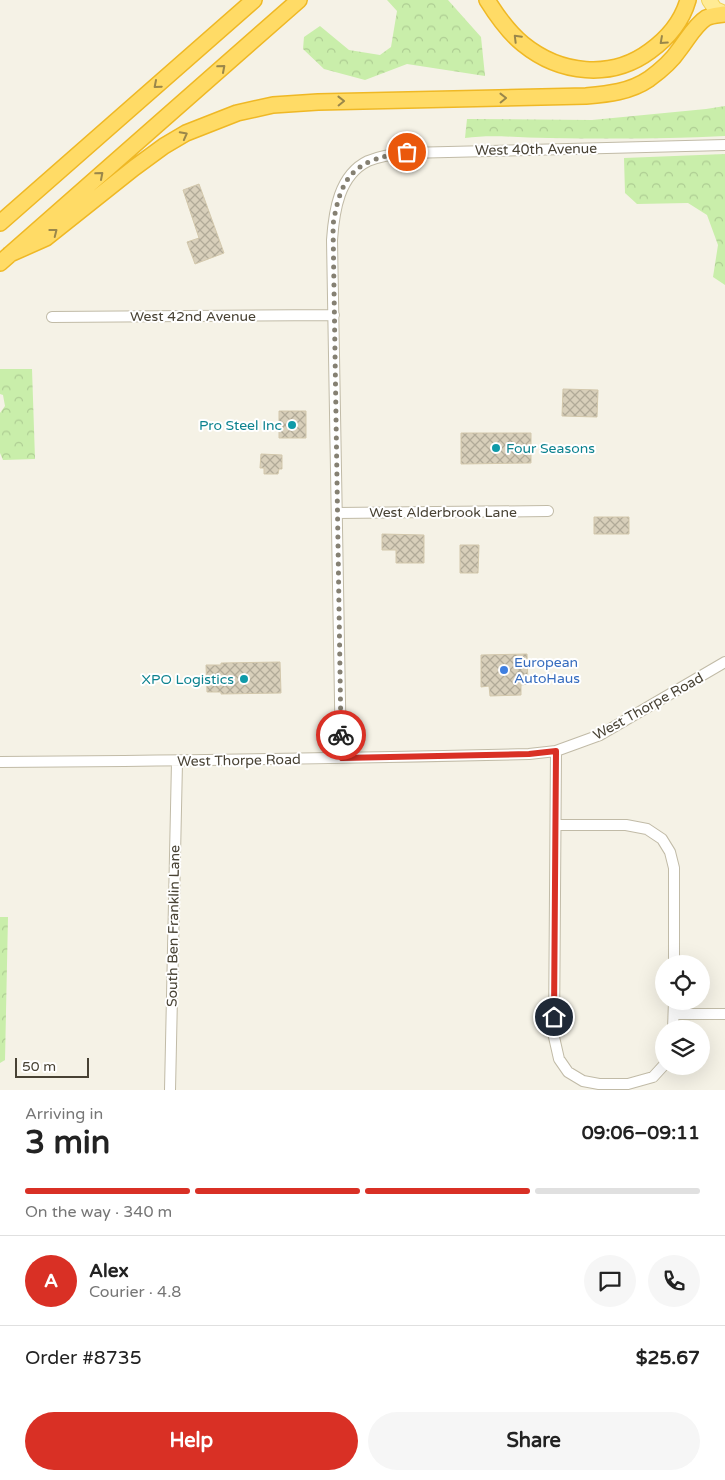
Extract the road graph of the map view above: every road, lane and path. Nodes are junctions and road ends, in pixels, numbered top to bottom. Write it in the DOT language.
graph roads {
  1 [pos="246,0"];
  2 [pos="254,0"];
  3 [pos="299,0"];
  4 [pos="487,0"];
  5 [pos="688,0"];
  6 [pos="709,0"];
  7 [pos="725,14"];
  8 [pos="233,18"];
  9 [pos="725,145"];
  10 [pos="0,223"];
  11 [pos="5,258"];
  12 [pos="334,315"];
  13 [pos="52,317"];
  14 [pos="548,512"];
  15 [pos="337,513"];
  16 [pos="725,662"];
  17 [pos="556,751"];
  18 [pos="342,758"];
  19 [pos="0,762"];
  20 [pos="177,762"];
  21 [pos="556,825"];
  22 [pos="674,955"];
  23 [pos="674,1010"];
  24 [pos="674,1014"];
  25 [pos="725,1014"];
  26 [pos="674,1020"];
  27 [pos="655,1075"];
  28 [pos="170,1090"];
  1 -- 8 [label="highway"];
  2 -- 8 [label="highway"];
  11 -- 3 [label="highway, one-way"];
  5 -- 4 [label="highway, one-way"];
  6 -- 7 [label="main road"];
  11 -- 7 [label="highway, one-way"];
  8 -- 10 [label="highway, one-way"];
  9 -- 12 [label="street, West 40th Avenue"];
  12 -- 13 [label="street, West 42nd Avenue"];
  12 -- 15 [label="street"];
  14 -- 15 [label="street, West Alderbrook Lane"];
  15 -- 18 [label="street"];
  16 -- 17 [label="street, West Thorpe Road"];
  17 -- 18 [label="street, West Thorpe Road"];
  17 -- 21 [label="street"];
  18 -- 20 [label="street, West Thorpe Road"];
  19 -- 20 [label="street, West Thorpe Road"];
  20 -- 28 [label="street, South Ben Franklin Lane"];
  21 -- 22 [label="street"];
  21 -- 27 [label="street"];
  23 -- 24 [label="street"];
  24 -- 25 [label="street"];
  24 -- 26 [label="street"];
}
